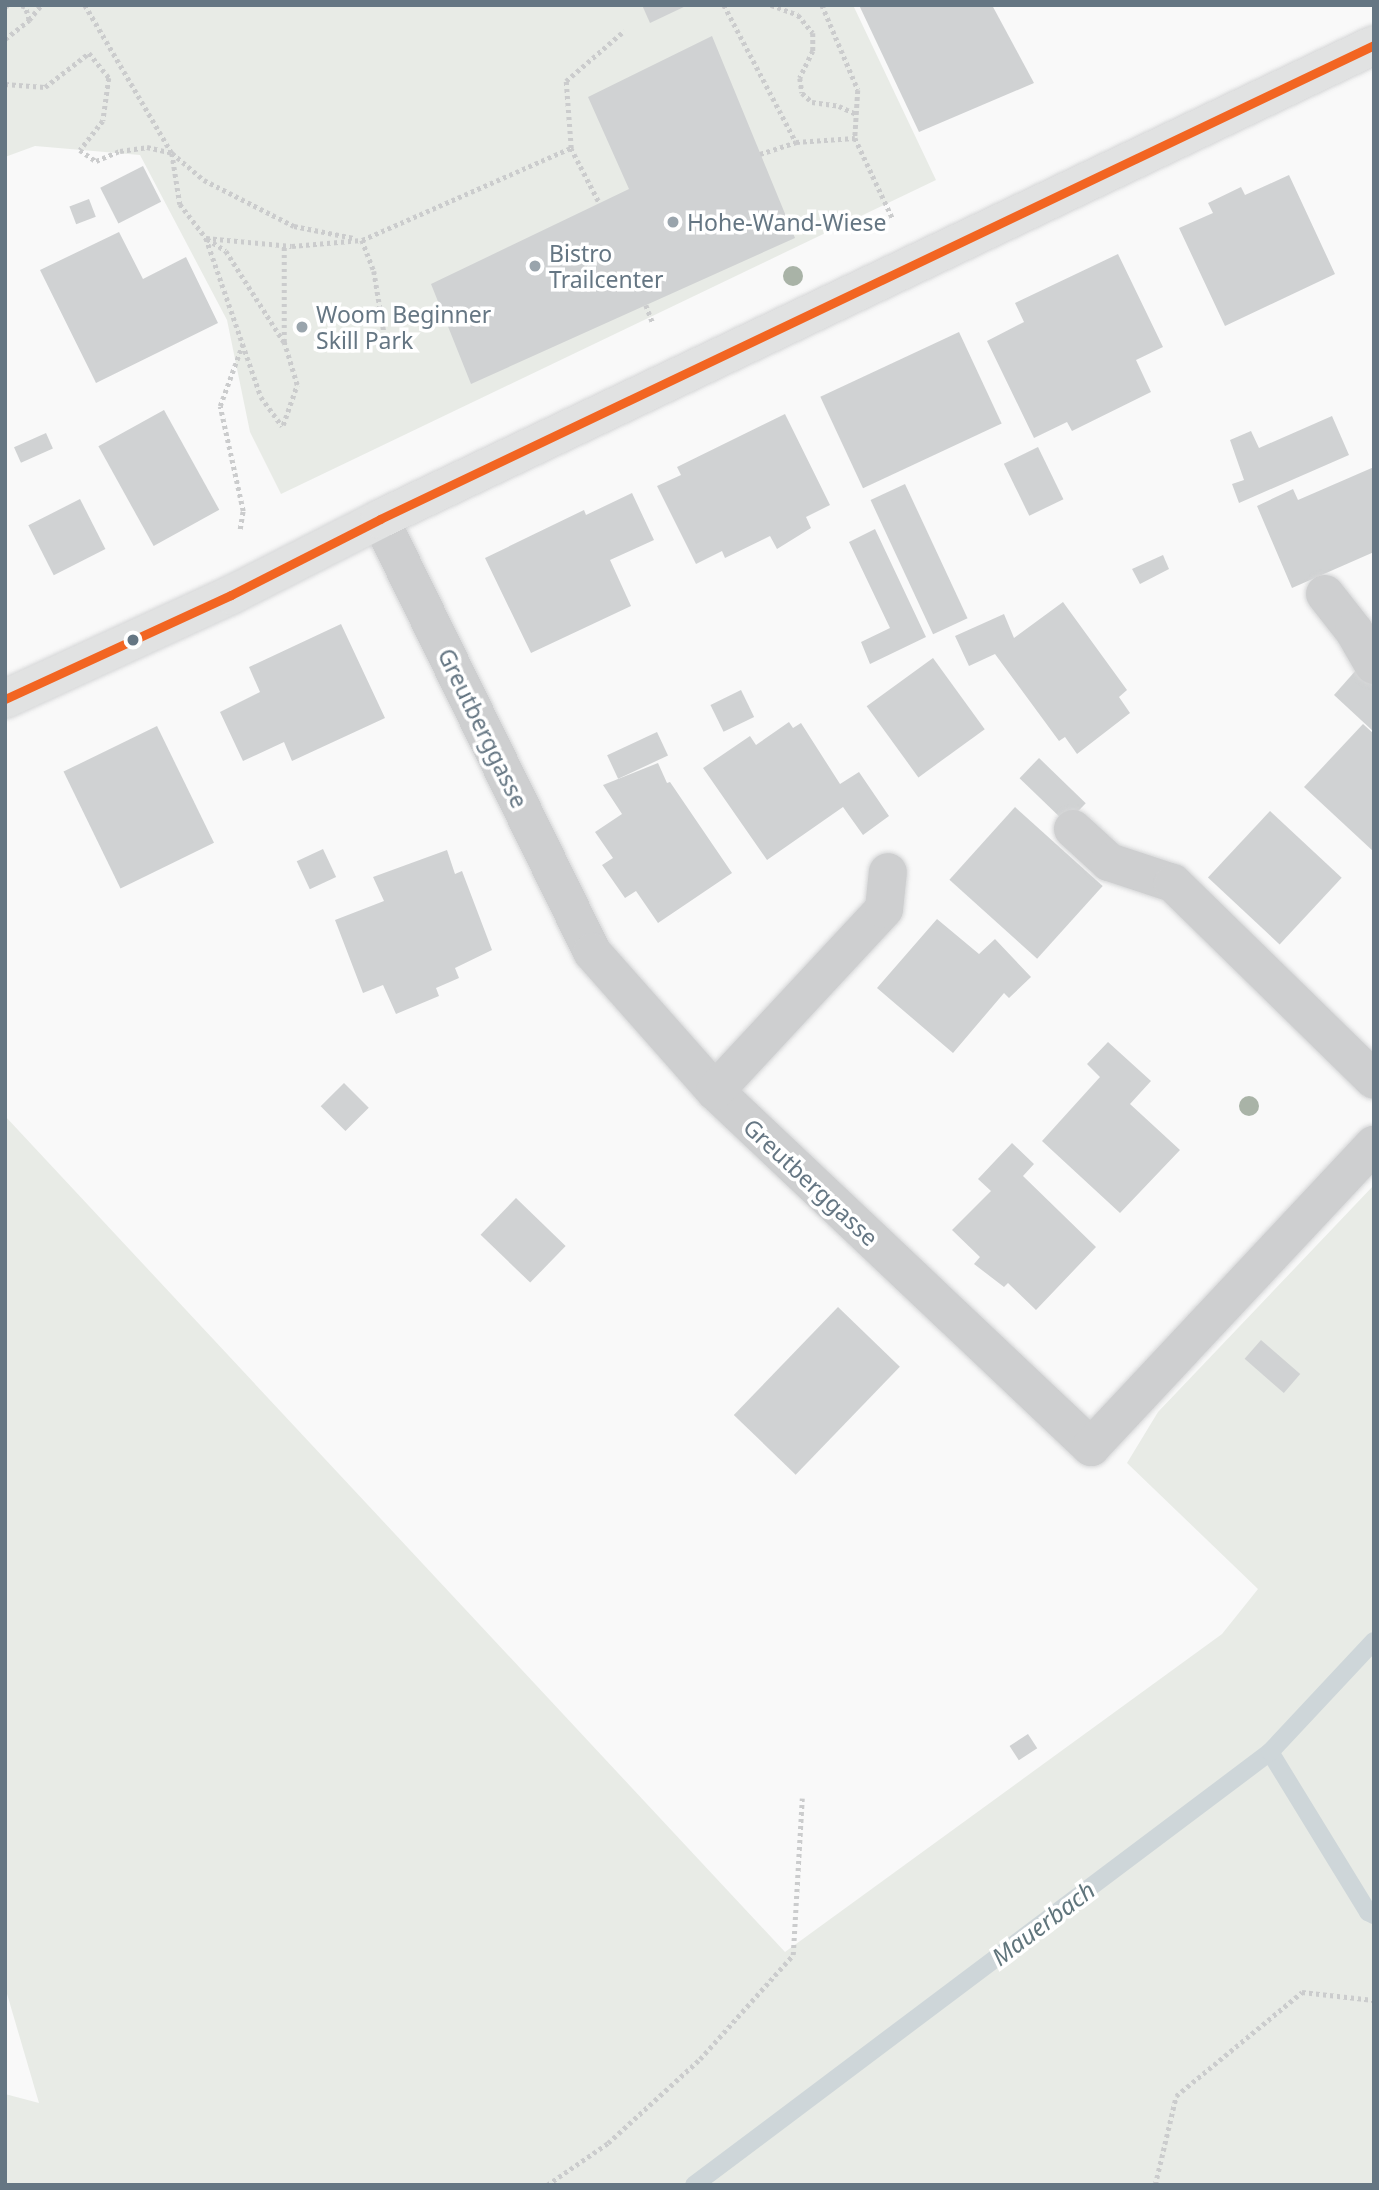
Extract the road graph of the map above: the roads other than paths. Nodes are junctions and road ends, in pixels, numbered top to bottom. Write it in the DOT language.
graph roads {
  1 [pos="1374,45"];
  2 [pos="380,519"];
  3 [pos="1325,594"];
  4 [pos="1374,665"];
  5 [pos="5,699"];
  6 [pos="1073,829"];
  7 [pos="888,872"];
  8 [pos="1374,1080"];
  9 [pos="715,1091"];
  10 [pos="1374,1145"];
  1 -- 2 [label="main road"];
  2 -- 5 [label="main road"];
  2 -- 9 [label="street, Greutberggasse"];
  3 -- 4 [label="street"];
  6 -- 8 [label="street"];
  7 -- 9 [label="street"];
  9 -- 10 [label="street, Greutberggasse"];
}
